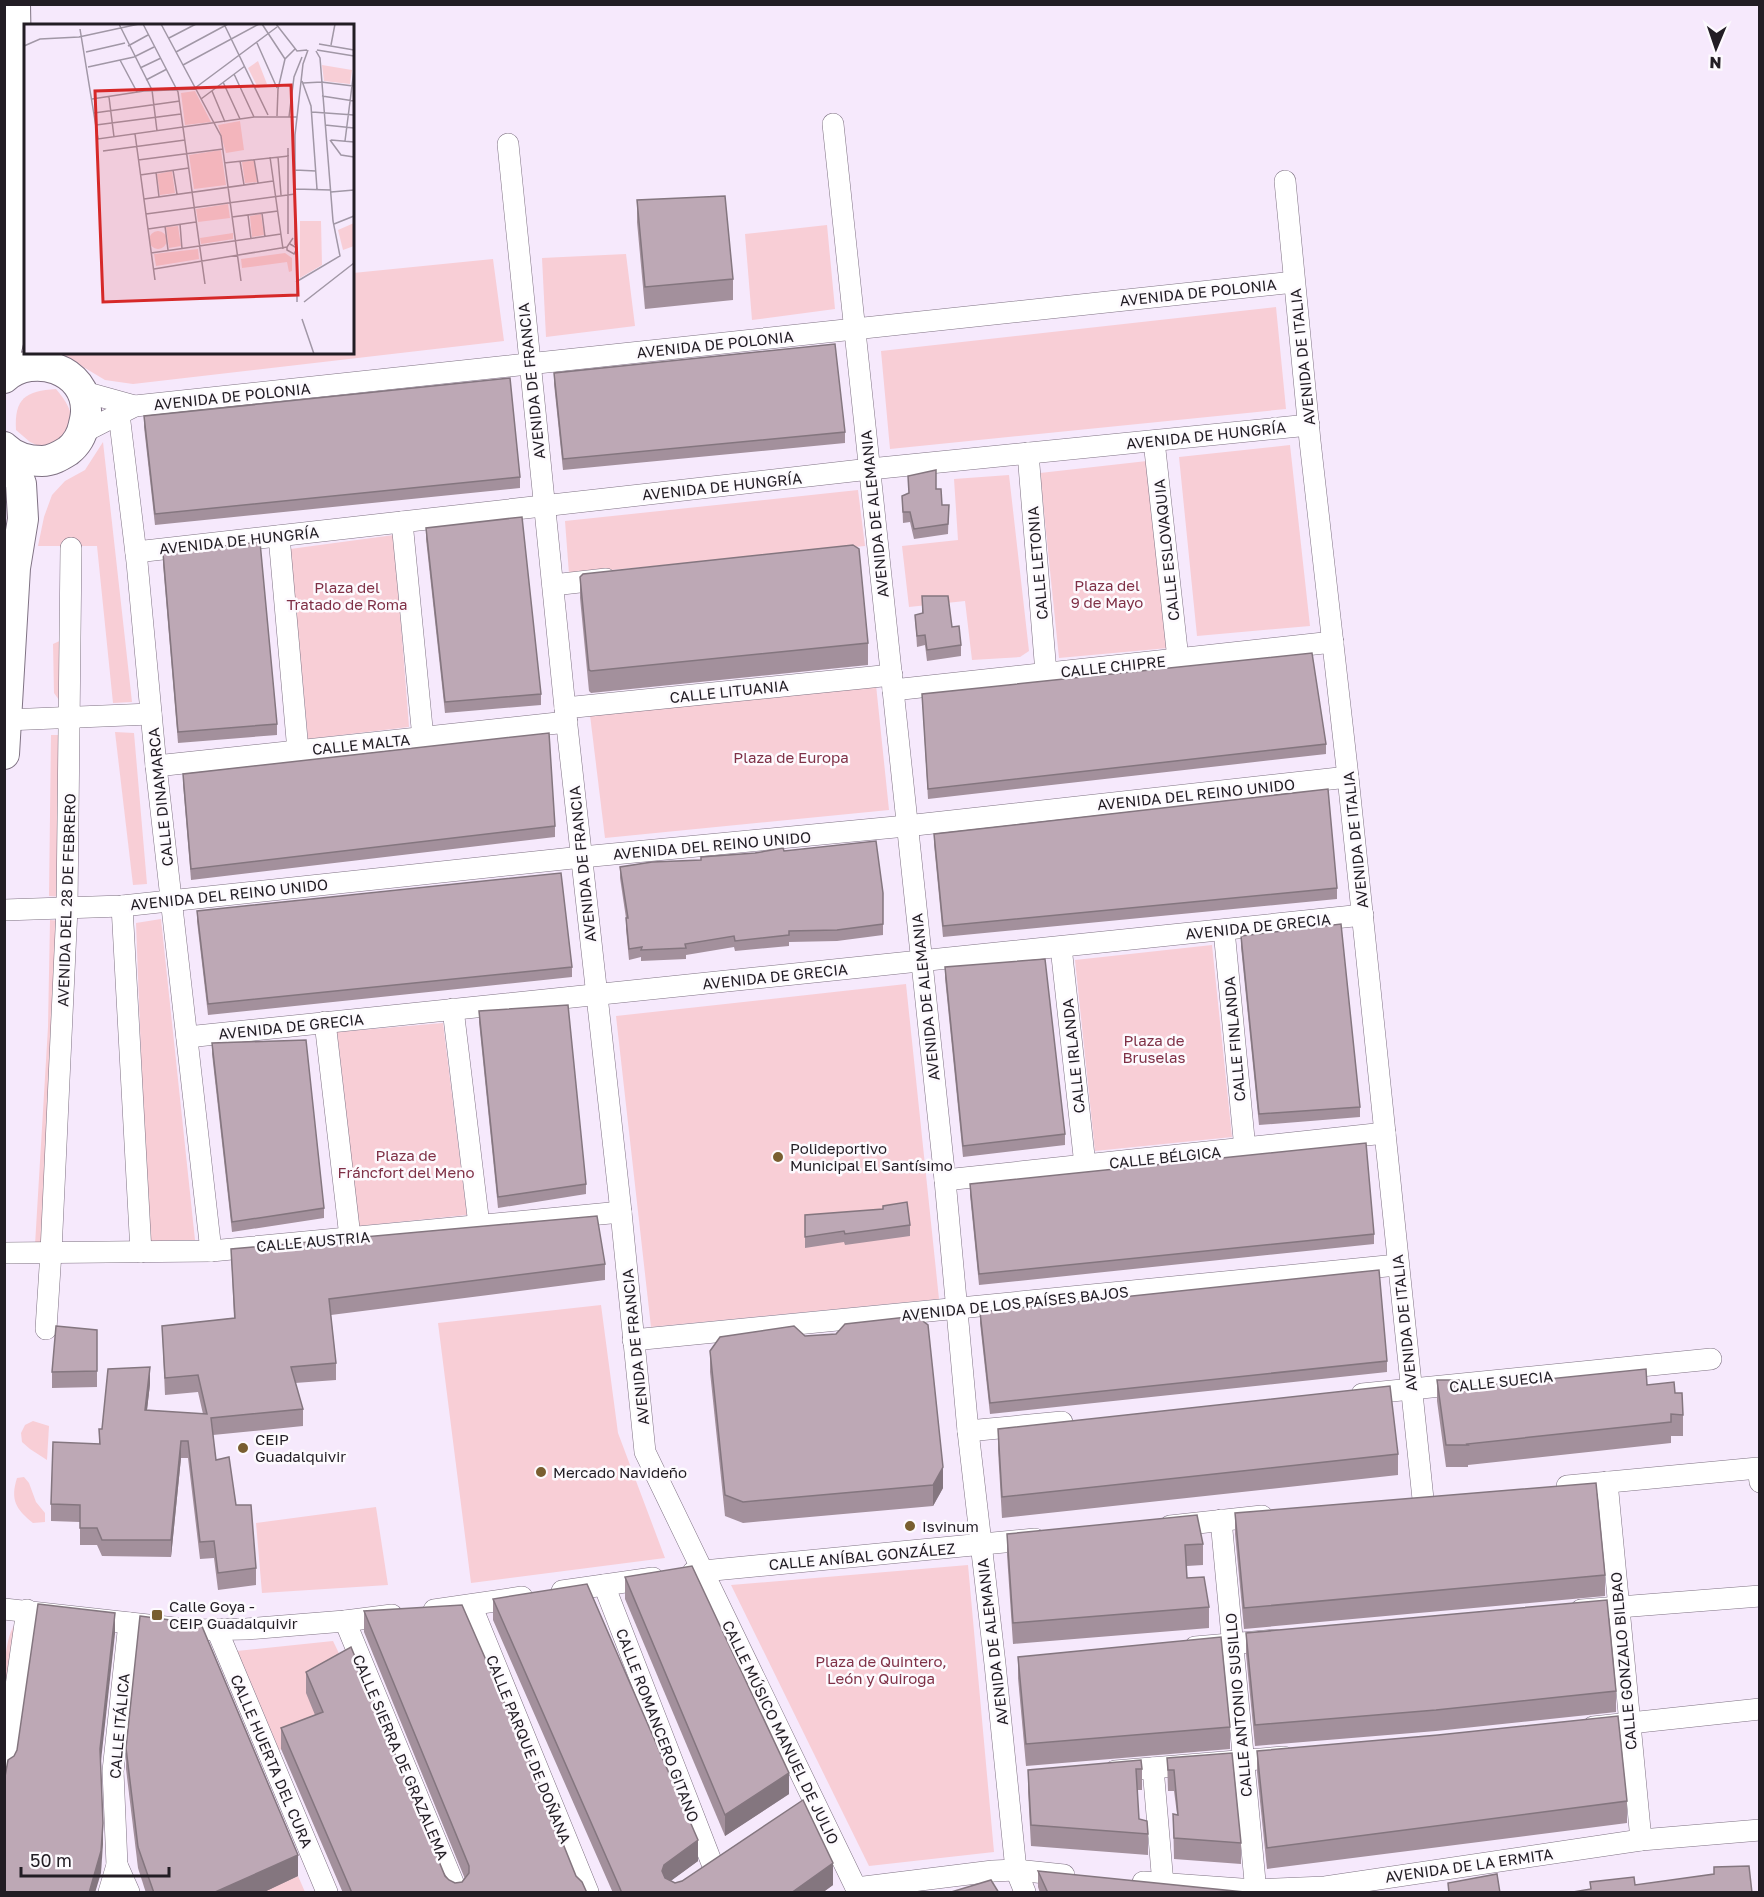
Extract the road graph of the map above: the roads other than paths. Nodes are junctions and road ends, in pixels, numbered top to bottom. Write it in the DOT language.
graph roads {
  1 [pos="15,4"];
  2 [pos="11,118"];
  3 [pos="833,124"];
  4 [pos="508,144"];
  5 [pos="1285,181"];
  6 [pos="1294,282"];
  7 [pos="21,322"];
  8 [pos="854,328"];
  9 [pos="4,359"];
  10 [pos="44,359"];
  11 [pos="530,364"];
  12 [pos="4,378"];
  13 [pos="81,391"];
  14 [pos="127,410"];
  15 [pos="1309,425"];
  16 [pos="82,433"];
  17 [pos="1154,441"];
  18 [pos="1028,453"];
  19 [pos="7,455"];
  20 [pos="59,457"];
  21 [pos="870,470"];
  22 [pos="544,506"];
  23 [pos="23,519"];
  24 [pos="402,522"];
  25 [pos="279,536"];
  26 [pos="71,548"];
  27 [pos="878,551"];
  28 [pos="136,552"];
  29 [pos="855,554"];
  30 [pos="622,578"];
  31 [pos="553,585"];
  32 [pos="1333,642"];
  33 [pos="1178,659"];
  34 [pos="1046,673"];
  35 [pos="892,682"];
  36 [pos="151,714"];
  37 [pos="566,715"];
  38 [pos="70,717"];
  39 [pos="6,720"];
  40 [pos="423,738"];
  41 [pos="298,751"];
  42 [pos="4,754"];
  43 [pos="156,766"];
  44 [pos="1348,777"];
  45 [pos="906,826"];
  46 [pos="582,857"];
  47 [pos="171,901"];
  48 [pos="122,906"];
  49 [pos="67,908"];
  50 [pos="4,910"];
  51 [pos="1363,915"];
  52 [pos="1224,930"];
  53 [pos="1061,947"];
  54 [pos="921,961"];
  55 [pos="596,994"];
  56 [pos="453,1009"];
  57 [pos="325,1022"];
  58 [pos="187,1037"];
  59 [pos="1385,1133"];
  60 [pos="1245,1149"];
  61 [pos="1085,1165"];
  62 [pos="945,1180"];
  63 [pos="621,1212"];
  64 [pos="479,1225"];
  65 [pos="350,1238"];
  66 [pos="211,1251"];
  67 [pos="51,1252"];
  68 [pos="141,1252"];
  69 [pos="4,1253"];
  70 [pos="1397,1265"];
  71 [pos="957,1309"];
  72 [pos="46,1329"];
  73 [pos="633,1340"];
  74 [pos="1711,1359"];
  75 [pos="1411,1390"];
  76 [pos="1341,1396"];
  77 [pos="1084,1420"];
  78 [pos="968,1431"];
  79 [pos="1759,1475"];
  80 [pos="1607,1482"];
  81 [pos="1550,1487"];
  82 [pos="1446,1497"];
  83 [pos="1423,1499"];
  84 [pos="1399,1501"];
  85 [pos="1280,1514"];
  86 [pos="1221,1520"];
  87 [pos="1152,1527"];
  88 [pos="1049,1538"];
  89 [pos="980,1545"];
  90 [pos="704,1570"];
  91 [pos="604,1585"];
  92 [pos="1760,1596"];
  93 [pos="471,1605"];
  94 [pos="1618,1607"];
  95 [pos="4,1609"];
  96 [pos="27,1610"];
  97 [pos="1562,1612"];
  98 [pos="345,1622"];
  99 [pos="129,1623"];
  100 [pos="217,1630"];
  101 [pos="1289,1638"];
  102 [pos="1233,1644"];
  103 [pos="1173,1649"];
  104 [pos="1019,1662"];
  105 [pos="995,1664"];
  106 [pos="1760,1709"];
  107 [pos="1629,1722"];
  108 [pos="1573,1729"];
  109 [pos="1301,1755"];
  110 [pos="1244,1760"];
  111 [pos="1153,1768"];
  112 [pos="4,1769"];
  113 [pos="1097,1773"];
  114 [pos="1029,1779"];
  115 [pos="1007,1780"];
  116 [pos="813,1799"];
  117 [pos="795,1811"];
  118 [pos="1760,1830"];
  119 [pos="1641,1840"];
  120 [pos="731,1854"];
  121 [pos="117,1865"];
  122 [pos="713,1866"];
  123 [pos="1016,1870"];
  124 [pos="1084,1876"];
  125 [pos="694,1879"];
  126 [pos="1118,1880"];
  127 [pos="1163,1884"];
  128 [pos="1389,1885"];
  129 [pos="857,1890"];
  130 [pos="1256,1891"];
  131 [pos="110,1893"];
  132 [pos="129,1893"];
  133 [pos="327,1893"];
  134 [pos="458,1893"];
  135 [pos="588,1893"];
  136 [pos="1025,1893"];
  1 -- 2 [label="main road"];
  2 -- 7 [label="main road"];
  3 -- 8 [label="street, AVENIDA DE ALEMANIA"];
  4 -- 11 [label="street, AVENIDA DE FRANCIA"];
  5 -- 6 [label="street, AVENIDA DE ITALIA"];
  6 -- 8 [label="street, AVENIDA DE POLONIA"];
  6 -- 15 [label="street, AVENIDA DE ITALIA"];
  7 -- 9 [label="main road"];
  8 -- 11 [label="street, AVENIDA DE POLONIA"];
  8 -- 21 [label="street, AVENIDA DE ALEMANIA"];
  10 -- 12 [label="main road"];
  10 -- 13 [label="main road"];
  11 -- 14 [label="street, AVENIDA DE POLONIA"];
  11 -- 22 [label="street, AVENIDA DE FRANCIA"];
  13 -- 14 [label="street, AVENIDA DE POLONIA"];
  13 -- 16 [label="main road"];
  14 -- 16 [label="street, AVENIDA DE POLONIA"];
  14 -- 28 [label="street, CALLE DINAMARCA"];
  15 -- 17 [label="street, AVENIDA DE HUNGRÍA"];
  15 -- 32 [label="street, AVENIDA DE ITALIA"];
  16 -- 20 [label="main road"];
  17 -- 18 [label="street, AVENIDA DE HUNGRÍA"];
  17 -- 33 [label="street, CALLE ESLOVAQUIA"];
  18 -- 21 [label="street, AVENIDA DE HUNGRÍA"];
  18 -- 34 [label="street, CALLE LETONIA"];
  19 -- 20 [label="main road"];
  19 -- 23 [label="main road"];
  20 -- 23 [label="main road"];
  21 -- 22 [label="street, AVENIDA DE HUNGRÍA"];
  21 -- 27 [label="street, AVENIDA DE ALEMANIA"];
  22 -- 24 [label="street, AVENIDA DE HUNGRÍA"];
  22 -- 31 [label="street, AVENIDA DE FRANCIA"];
  23 -- 39 [label="main road"];
  24 -- 25 [label="street, AVENIDA DE HUNGRÍA"];
  24 -- 40 [label="street"];
  25 -- 28 [label="street, AVENIDA DE HUNGRÍA"];
  25 -- 41 [label="street"];
  26 -- 38 [label="street, AVENIDA DEL 28 DE FEBRERO"];
  27 -- 29 [label="street"];
  27 -- 35 [label="street, AVENIDA DE ALEMANIA"];
  28 -- 36 [label="street, CALLE DINAMARCA"];
  30 -- 31 [label="street"];
  31 -- 37 [label="street, AVENIDA DE FRANCIA"];
  32 -- 33 [label="street, CALLE CHIPRE"];
  32 -- 44 [label="street, AVENIDA DE ITALIA"];
  33 -- 34 [label="street, CALLE CHIPRE"];
  34 -- 35 [label="street, CALLE CHIPRE"];
  35 -- 37 [label="street, CALLE LITUANIA"];
  35 -- 45 [label="street, AVENIDA DE ALEMANIA"];
  36 -- 38 [label="street"];
  36 -- 43 [label="street, CALLE DINAMARCA"];
  37 -- 40 [label="street, CALLE MALTA"];
  37 -- 46 [label="street, AVENIDA DE FRANCIA"];
  38 -- 39 [label="street"];
  38 -- 49 [label="street, AVENIDA DEL 28 DE FEBRERO"];
  39 -- 42 [label="main road"];
  40 -- 41 [label="street, CALLE MALTA"];
  41 -- 43 [label="street, CALLE MALTA"];
  43 -- 47 [label="street, CALLE DINAMARCA"];
  44 -- 45 [label="street, AVENIDA DEL REINO UNIDO"];
  44 -- 51 [label="street, AVENIDA DE ITALIA"];
  45 -- 46 [label="street, AVENIDA DEL REINO UNIDO"];
  45 -- 54 [label="street, AVENIDA DE ALEMANIA"];
  46 -- 47 [label="street, AVENIDA DEL REINO UNIDO"];
  46 -- 55 [label="street, AVENIDA DE FRANCIA"];
  47 -- 48 [label="street, AVENIDA DEL REINO UNIDO"];
  47 -- 58 [label="street, CALLE DINAMARCA"];
  48 -- 49 [label="street, AVENIDA DEL REINO UNIDO"];
  48 -- 68 [label="street"];
  49 -- 50 [label="street, AVENIDA DEL REINO UNIDO"];
  49 -- 67 [label="street, AVENIDA DEL 28 DE FEBRERO"];
  51 -- 52 [label="street, AVENIDA DE GRECIA"];
  51 -- 59 [label="street, AVENIDA DE ITALIA"];
  52 -- 53 [label="street, AVENIDA DE GRECIA"];
  52 -- 60 [label="street, CALLE FINLANDA"];
  53 -- 54 [label="street, AVENIDA DE GRECIA"];
  53 -- 61 [label="street, CALLE IRLANDA"];
  54 -- 55 [label="street, AVENIDA DE GRECIA"];
  54 -- 62 [label="street, AVENIDA DE ALEMANIA"];
  55 -- 56 [label="street, AVENIDA DE GRECIA"];
  55 -- 63 [label="street, AVENIDA DE FRANCIA"];
  56 -- 57 [label="street, AVENIDA DE GRECIA"];
  56 -- 64 [label="street"];
  57 -- 58 [label="street, AVENIDA DE GRECIA"];
  57 -- 65 [label="street"];
  58 -- 66 [label="street, CALLE DINAMARCA"];
  59 -- 60 [label="street, CALLE BÉLGICA"];
  59 -- 70 [label="street, AVENIDA DE ITALIA"];
  60 -- 61 [label="street, CALLE BÉLGICA"];
  61 -- 62 [label="street, CALLE BÉLGICA"];
  62 -- 71 [label="street, AVENIDA DE ALEMANIA"];
  63 -- 64 [label="street, CALLE AUSTRIA"];
  63 -- 73 [label="street, AVENIDA DE FRANCIA"];
  64 -- 65 [label="street, CALLE AUSTRIA"];
  65 -- 66 [label="street, CALLE AUSTRIA"];
  66 -- 68 [label="street, CALLE AUSTRIA"];
  67 -- 68 [label="street, CALLE AUSTRIA"];
  67 -- 69 [label="street, CALLE AUSTRIA"];
  67 -- 72 [label="street, AVENIDA DEL 28 DE FEBRERO"];
  70 -- 71 [label="street, AVENIDA DE LOS PAÍSES BAJOS"];
  70 -- 75 [label="street, AVENIDA DE ITALIA"];
  71 -- 73 [label="street, AVENIDA DE LOS PAÍSES BAJOS"];
  71 -- 78 [label="street, AVENIDA DE ALEMANIA"];
  73 -- 90 [label="street, AVENIDA DE FRANCIA"];
  74 -- 75 [label="street, CALLE SUECIA"];
  75 -- 76 [label="street, CALLE SUECIA"];
  75 -- 83 [label="street, AVENIDA DE ITALIA"];
  77 -- 78 [label="street"];
  78 -- 89 [label="street, AVENIDA DE ALEMANIA"];
  79 -- 80 [label="street"];
  80 -- 81 [label="street"];
  80 -- 94 [label="street, CALLE GONZALO BILBAO"];
  82 -- 83 [label="street"];
  83 -- 84 [label="street"];
  85 -- 86 [label="street"];
  86 -- 87 [label="street"];
  86 -- 102 [label="street, CALLE ANTONIO SUSILLO"];
  88 -- 89 [label="street, CALLE ANÍBAL GONZÁLEZ"];
  89 -- 90 [label="street, CALLE ANÍBAL GONZÁLEZ"];
  89 -- 105 [label="street, AVENIDA DE ALEMANIA"];
  90 -- 91 [label="street, CALLE ANÍBAL GONZÁLEZ"];
  90 -- 116 [label="street, CALLE MÚSICO MANUEL DE JULIO"];
  91 -- 93 [label="street, CALLE ANÍBAL GONZÁLEZ"];
  91 -- 122 [label="street, CALLE ROMANCERO GITANO"];
  92 -- 94 [label="street"];
  93 -- 98 [label="street, CALLE ANÍBAL GONZÁLEZ"];
  93 -- 135 [label="street, CALLE PARQUE DE DOÑANA"];
  94 -- 97 [label="street"];
  94 -- 107 [label="street, CALLE GONZALO BILBAO"];
  95 -- 96 [label="street, CALLE ANÍBAL GONZÁLEZ"];
  96 -- 99 [label="street, CALLE ANÍBAL GONZÁLEZ"];
  96 -- 112 [label="street"];
  98 -- 100 [label="street, CALLE ANÍBAL GONZÁLEZ"];
  98 -- 134 [label="street, CALLE SIERRA DE GRAZALEMA"];
  99 -- 100 [label="street, CALLE ANÍBAL GONZÁLEZ"];
  99 -- 121 [label="street, CALLE ITÁLICA"];
  100 -- 133 [label="street, CALLE HUERTA DEL CURA"];
  101 -- 102 [label="street"];
  102 -- 103 [label="street"];
  102 -- 110 [label="street, CALLE ANTONIO SUSILLO"];
  104 -- 105 [label="street"];
  105 -- 115 [label="street, AVENIDA DE ALEMANIA"];
  106 -- 107 [label="street"];
  107 -- 108 [label="street"];
  107 -- 119 [label="street, CALLE GONZALO BILBAO"];
  109 -- 110 [label="street"];
  110 -- 111 [label="street"];
  110 -- 130 [label="street, CALLE ANTONIO SUSILLO"];
  111 -- 113 [label="street"];
  111 -- 127 [label="street"];
  114 -- 115 [label="street"];
  115 -- 123 [label="street, AVENIDA DE ALEMANIA"];
  116 -- 117 [label="street"];
  116 -- 129 [label="street, CALLE MÚSICO MANUEL DE JULIO"];
  118 -- 119 [label="street, AVENIDA DE LA ERMITA"];
  119 -- 128 [label="street, AVENIDA DE LA ERMITA"];
  120 -- 122 [label="street"];
  121 -- 131 [label="street"];
  121 -- 132 [label="street"];
  122 -- 125 [label="street"];
  123 -- 124 [label="street"];
  123 -- 129 [label="street"];
  123 -- 136 [label="street, AVENIDA DE ALEMANIA"];
  126 -- 127 [label="street, AVENIDA DE LA ERMITA"];
  127 -- 130 [label="street, AVENIDA DE LA ERMITA"];
  128 -- 130 [label="street, AVENIDA DE LA ERMITA"];
}
